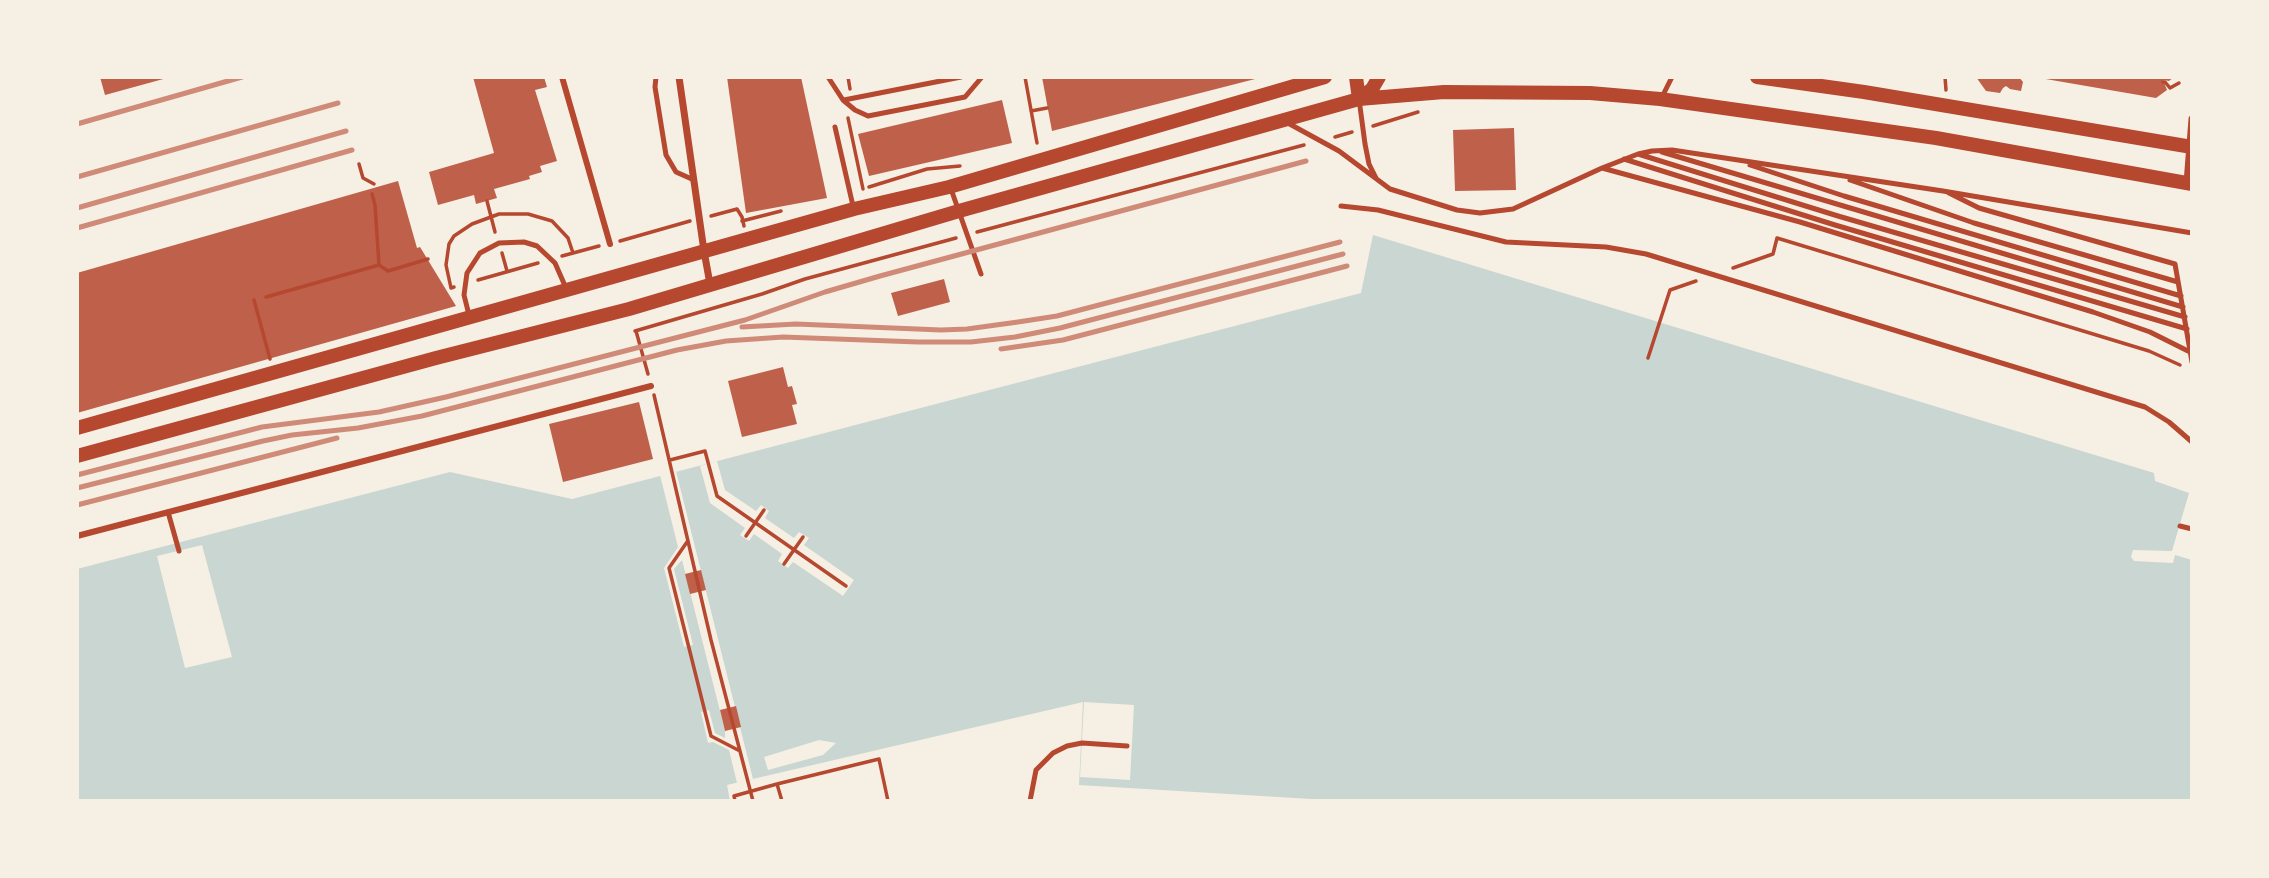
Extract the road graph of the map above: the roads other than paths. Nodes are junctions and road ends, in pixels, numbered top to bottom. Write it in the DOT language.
graph roads {
  1 [pos="562,77"];
  2 [pos="656,77"];
  3 [pos="679,77"];
  4 [pos="828,77"];
  5 [pos="961,77"];
  6 [pos="982,77"];
  7 [pos="1325,77"];
  8 [pos="1356,77"];
  9 [pos="1379,77"];
  10 [pos="1672,77"];
  11 [pos="1757,77"];
  12 [pos="1306,80"];
  13 [pos="1359,99"];
  14 [pos="1660,99"];
  15 [pos="843,100"];
  16 [pos="2192,119"];
  17 [pos="1284,121"];
  18 [pos="835,127"];
  19 [pos="2191,147"];
  20 [pos="1656,150"];
  21 [pos="1638,154"];
  22 [pos="1623,159"];
  23 [pos="1734,159"];
  24 [pos="1602,168"];
  25 [pos="1837,175"];
  26 [pos="694,180"];
  27 [pos="1378,180"];
  28 [pos="2190,184"];
  29 [pos="949,187"];
  30 [pos="1943,191"];
  31 [pos="1341,206"];
  32 [pos="854,209"];
  33 [pos="959,211"];
  34 [pos="2192,233"];
  35 [pos="610,243"];
  36 [pos="704,251"];
  37 [pos="981,274"];
  38 [pos="2178,282"];
  39 [pos="710,284"];
  40 [pos="567,290"];
  41 [pos="2181,296"];
  42 [pos="2183,307"];
  43 [pos="469,317"];
  44 [pos="2185,317"];
  45 [pos="2187,329"];
  46 [pos="2191,353"];
  47 [pos="2192,362"];
  48 [pos="652,386"];
  49 [pos="77,428"];
  50 [pos="2192,442"];
  51 [pos="77,456"];
  52 [pos="168,512"];
  53 [pos="2180,526"];
  54 [pos="2192,529"];
  55 [pos="77,536"];
  56 [pos="179,551"];
  57 [pos="1127,746"];
  58 [pos="1030,801"];
  1 -- 35 [label="street"];
  2 -- 26 [label="lane"];
  3 -- 26 [label="street"];
  4 -- 15 [label="lane"];
  5 -- 15 [label="lane"];
  6 -- 15 [label="lane"];
  7 -- 12 [label="main road"];
  8 -- 13 [label="main road"];
  9 -- 13 [label="main road"];
  10 -- 14 [label="lane"];
  11 -- 19 [label="main road"];
  12 -- 29 [label="main road"];
  13 -- 14 [label="main road"];
  13 -- 17 [label="main road"];
  13 -- 27 [label="lane"];
  14 -- 28 [label="main road"];
  16 -- 19 [label="street"];
  17 -- 27 [label="lane"];
  17 -- 33 [label="main road"];
  18 -- 32 [label="lane"];
  19 -- 28 [label="street"];
  20 -- 21 [label="lane"];
  20 -- 23 [label="lane"];
  20 -- 42 [label="lane"];
  21 -- 22 [label="lane"];
  21 -- 44 [label="lane"];
  22 -- 24 [label="lane"];
  22 -- 45 [label="lane"];
  23 -- 25 [label="lane"];
  23 -- 41 [label="lane"];
  24 -- 27 [label="lane"];
  24 -- 46 [label="lane"];
  25 -- 30 [label="lane"];
  25 -- 38 [label="lane"];
  26 -- 36 [label="street"];
  29 -- 32 [label="main road"];
  29 -- 33 [label="lane"];
  30 -- 34 [label="lane"];
  30 -- 38 [label="lane"];
  31 -- 50 [label="lane"];
  32 -- 36 [label="main road"];
  33 -- 37 [label="lane"];
  33 -- 39 [label="main road"];
  36 -- 39 [label="street"];
  36 -- 40 [label="main road"];
  38 -- 41 [label="lane"];
  39 -- 51 [label="main road"];
  40 -- 43 [label="main road"];
  40 -- 43 [label="lane"];
  41 -- 42 [label="lane"];
  42 -- 44 [label="lane"];
  43 -- 49 [label="main road"];
  44 -- 45 [label="lane"];
  45 -- 46 [label="lane"];
  46 -- 47 [label="lane"];
  48 -- 52 [label="street"];
  52 -- 55 [label="street"];
  52 -- 56 [label="lane"];
  53 -- 54 [label="lane"];
  57 -- 58 [label="lane"];
}
